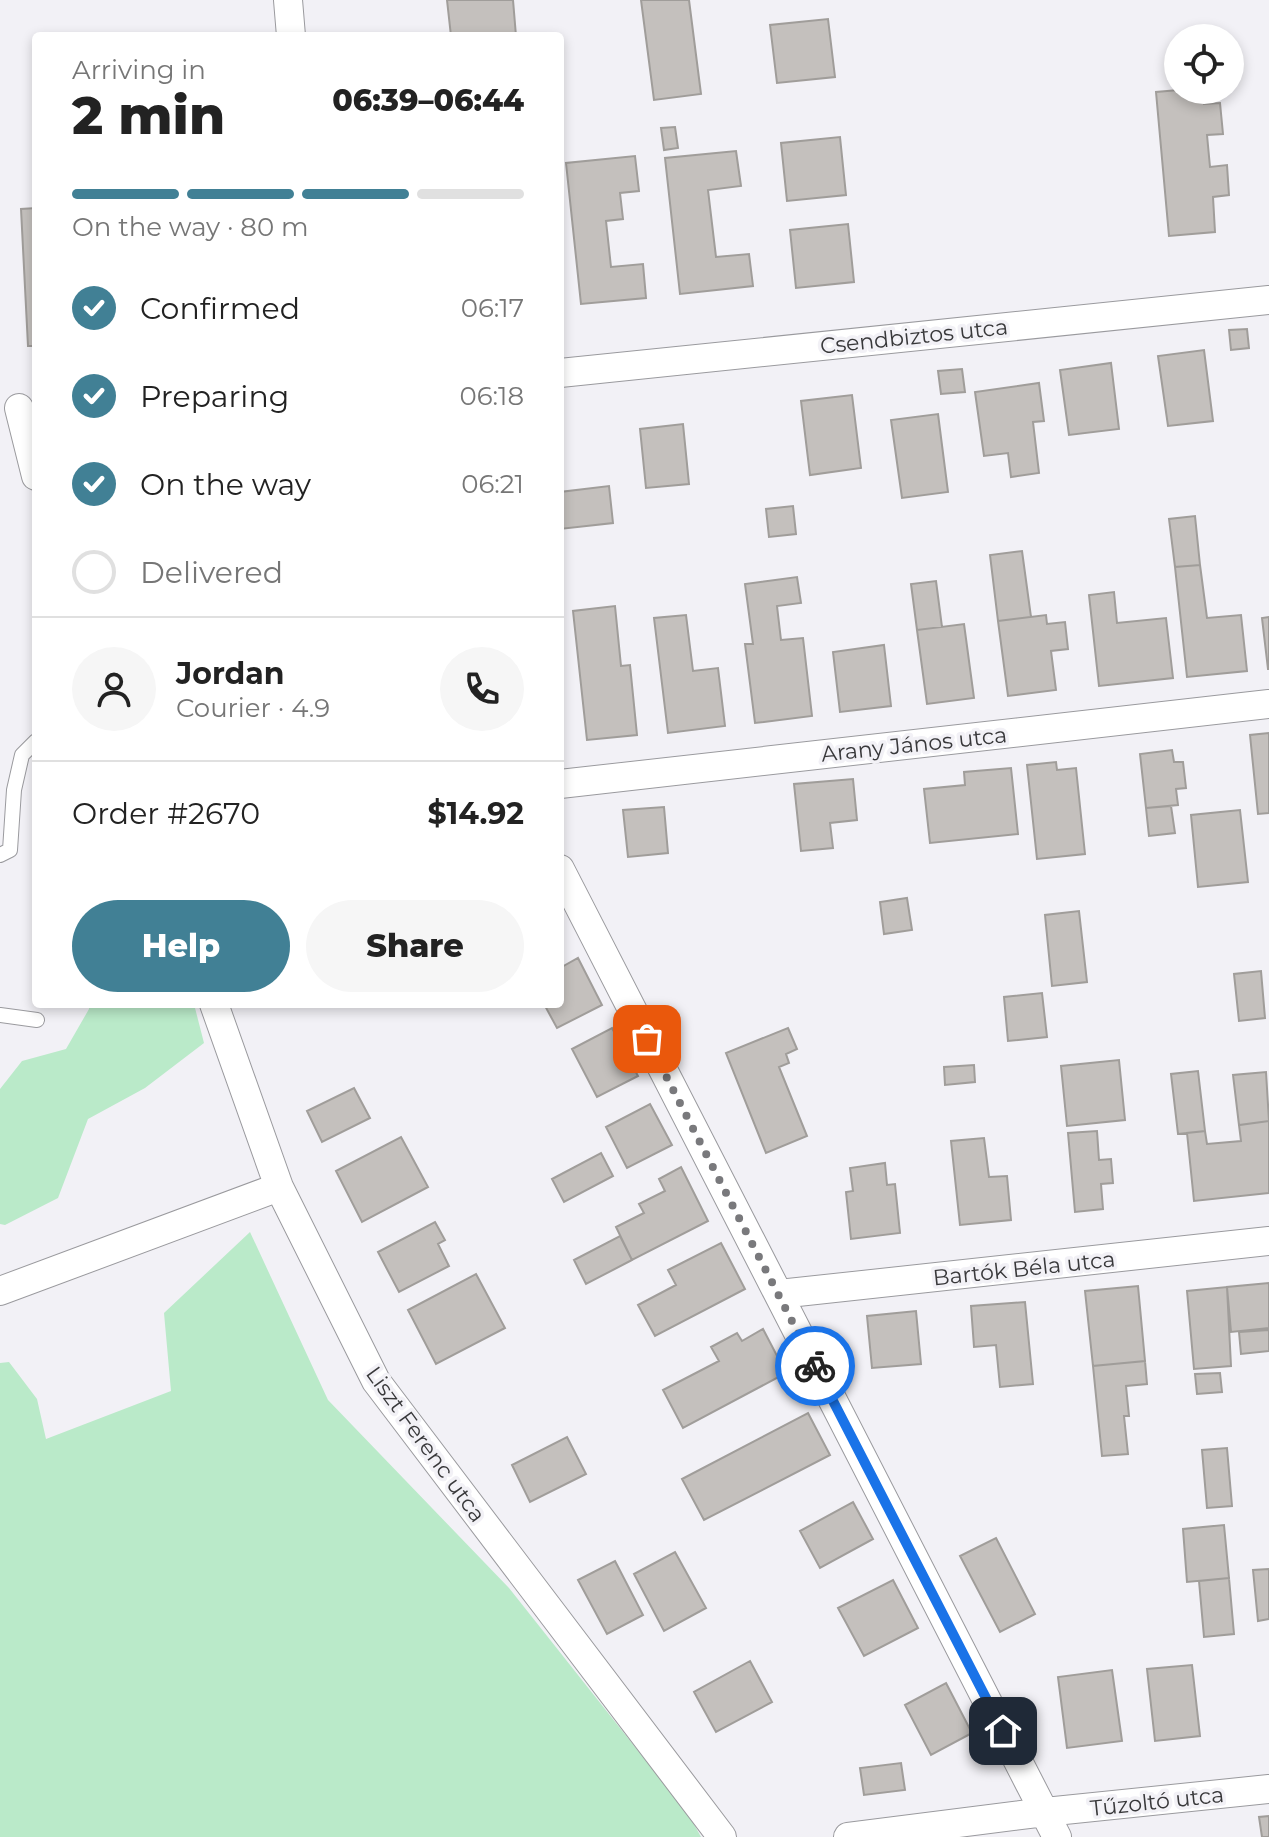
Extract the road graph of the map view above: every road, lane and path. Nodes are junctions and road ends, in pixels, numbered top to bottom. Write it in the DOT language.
graph roads {
  1 [pos="288,0"];
  2 [pos="291,32"];
  3 [pos="1269,300"];
  4 [pos="564,373"];
  5 [pos="18,408"];
  6 [pos="32,461"];
  7 [pos="1269,704"];
  8 [pos="32,745"];
  9 [pos="564,784"];
  10 [pos="0,855"];
  11 [pos="564,877"];
  12 [pos="215,1008"];
  13 [pos="0,1015"];
  14 [pos="37,1020"];
  15 [pos="279,1187"];
  16 [pos="1269,1241"];
  17 [pos="0,1291"];
  18 [pos="779,1294"];
  19 [pos="1269,1789"];
  20 [pos="1051,1825"];
  21 [pos="722,1837"];
  22 [pos="848,1837"];
  1 -- 2 [label="street"];
  3 -- 4 [label="street, Csendbiztos utca"];
  5 -- 6 [label="street"];
  7 -- 9 [label="street, Arany János utca"];
  8 -- 10 [label="lane"];
  11 -- 18 [label="street"];
  12 -- 15 [label="street, Liszt Ferenc utca"];
  13 -- 14 [label="lane"];
  15 -- 17 [label="street"];
  15 -- 21 [label="street, Liszt Ferenc utca"];
  16 -- 18 [label="street, Bartók Béla utca"];
  18 -- 20 [label="street"];
  19 -- 20 [label="street, Tűzoltó utca"];
  20 -- 22 [label="street, Tűzoltó utca"];
}
